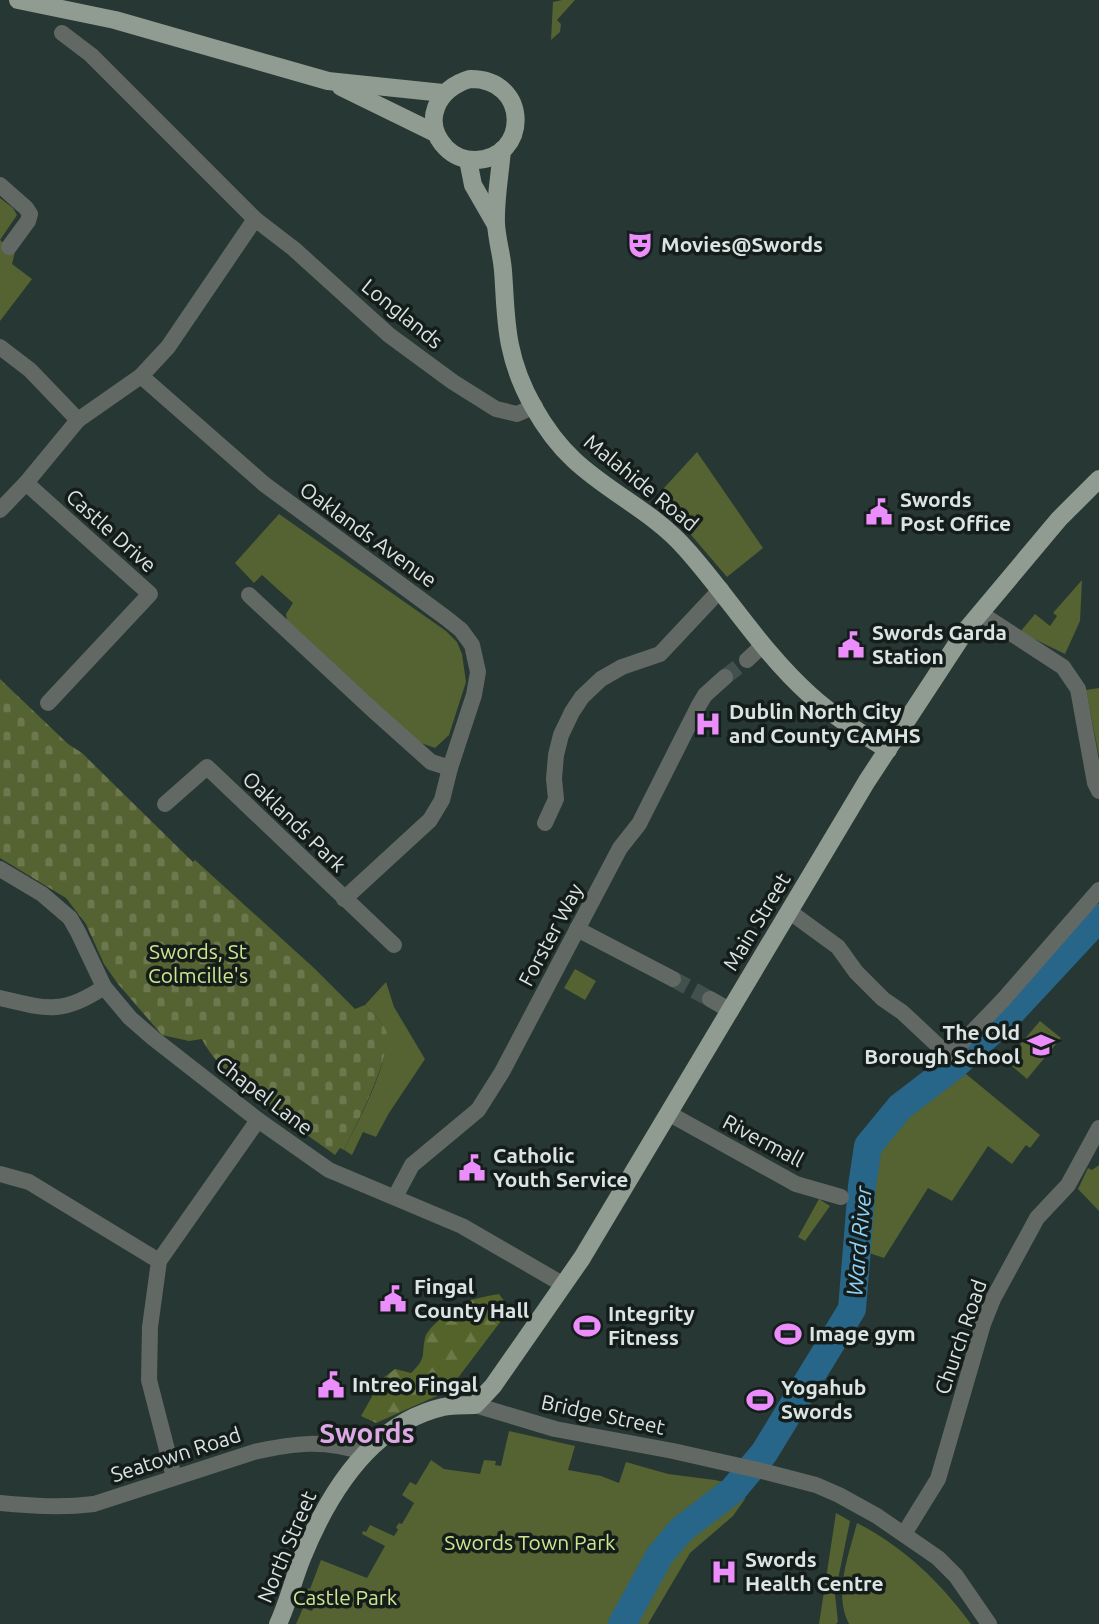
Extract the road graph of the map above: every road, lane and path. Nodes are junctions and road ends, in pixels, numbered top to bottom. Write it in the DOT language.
graph roads {
  1 [pos="18,0"];
  2 [pos="93,0"];
  3 [pos="115,20"];
  4 [pos="62,33"];
  5 [pos="328,82"];
  6 [pos="443,93"];
  7 [pos="435,133"];
  8 [pos="502,150"];
  9 [pos="468,160"];
  10 [pos="0,186"];
  11 [pos="255,219"];
  12 [pos="496,225"];
  13 [pos="9,247"];
  14 [pos="0,347"];
  15 [pos="141,376"];
  16 [pos="535,406"];
  17 [pos="78,420"];
  18 [pos="1099,479"];
  19 [pos="26,483"];
  20 [pos="0,510"];
  21 [pos="721,589"];
  22 [pos="249,595"];
  23 [pos="980,613"];
  24 [pos="764,645"];
  25 [pos="747,660"];
  26 [pos="725,677"];
  27 [pos="48,703"];
  28 [pos="887,750"];
  29 [pos="450,768"];
  30 [pos="1099,791"];
  31 [pos="165,804"];
  32 [pos="545,823"];
  33 [pos="0,869"];
  34 [pos="1099,890"];
  35 [pos="344,899"];
  36 [pos="790,912"];
  37 [pos="577,929"];
  38 [pos="394,945"];
  39 [pos="673,979"];
  40 [pos="104,988"];
  41 [pos="0,998"];
  42 [pos="710,999"];
  43 [pos="731,1011"];
  44 [pos="668,1113"];
  45 [pos="258,1120"];
  46 [pos="1099,1128"];
  47 [pos="0,1174"];
  48 [pos="395,1197"];
  49 [pos="841,1197"];
  50 [pos="159,1261"];
  51 [pos="564,1285"];
  52 [pos="475,1405"];
  53 [pos="365,1453"];
  54 [pos="181,1475"];
  55 [pos="0,1503"];
  56 [pos="904,1534"];
  57 [pos="278,1624"];
  58 [pos="989,1624"];
  1 -- 3 [label="main road"];
  2 -- 3 [label="main road"];
  3 -- 5 [label="main road"];
  4 -- 11 [label="street, Longlands"];
  5 -- 6 [label="main road"];
  5 -- 7 [label="main road"];
  6 -- 7 [label="main road"];
  6 -- 8 [label="main road"];
  7 -- 9 [label="main road"];
  8 -- 9 [label="main road"];
  8 -- 12 [label="main road, Malahide Road"];
  9 -- 12 [label="main road, Malahide Road"];
  10 -- 13 [label="street"];
  11 -- 15 [label="street"];
  11 -- 16 [label="street, Longlands"];
  12 -- 16 [label="main road, Malahide Road"];
  14 -- 17 [label="street"];
  15 -- 17 [label="street"];
  15 -- 29 [label="street, Oaklands Avenue"];
  16 -- 21 [label="main road, Malahide Road"];
  17 -- 19 [label="street"];
  18 -- 23 [label="main road, Main Street"];
  19 -- 20 [label="street"];
  19 -- 27 [label="street, Castle Drive"];
  21 -- 24 [label="main road, Malahide Road"];
  21 -- 32 [label="street"];
  22 -- 29 [label="street"];
  23 -- 28 [label="main road, Main Street"];
  23 -- 30 [label="street"];
  24 -- 25 [label="street"];
  24 -- 28 [label="main road, Malahide Road"];
  26 -- 37 [label="street, Forster Way"];
  28 -- 36 [label="main road, Main Street"];
  29 -- 35 [label="street, Oaklands Avenue"];
  31 -- 35 [label="street, Oaklands Park"];
  33 -- 40 [label="street, Chapel Lane"];
  34 -- 36 [label="street"];
  35 -- 38 [label="street, Oaklands Park"];
  36 -- 43 [label="main road, Main Street"];
  37 -- 39 [label="street"];
  37 -- 48 [label="street, Forster Way"];
  40 -- 41 [label="street"];
  40 -- 45 [label="street, Chapel Lane"];
  42 -- 43 [label="street"];
  43 -- 44 [label="main road, Main Street"];
  44 -- 49 [label="street, Rivermall"];
  44 -- 51 [label="main road, Main Street"];
  45 -- 48 [label="street, Chapel Lane"];
  45 -- 50 [label="street"];
  46 -- 56 [label="street, Church Road"];
  47 -- 50 [label="street"];
  48 -- 51 [label="street, Chapel Lane"];
  50 -- 54 [label="street"];
  51 -- 52 [label="main road, Main Street"];
  52 -- 53 [label="main road, North Street"];
  52 -- 56 [label="street, Bridge Street"];
  53 -- 54 [label="street, Seatown Road"];
  53 -- 57 [label="main road, North Street"];
  54 -- 55 [label="street, Seatown Road"];
  56 -- 58 [label="street"];
}
